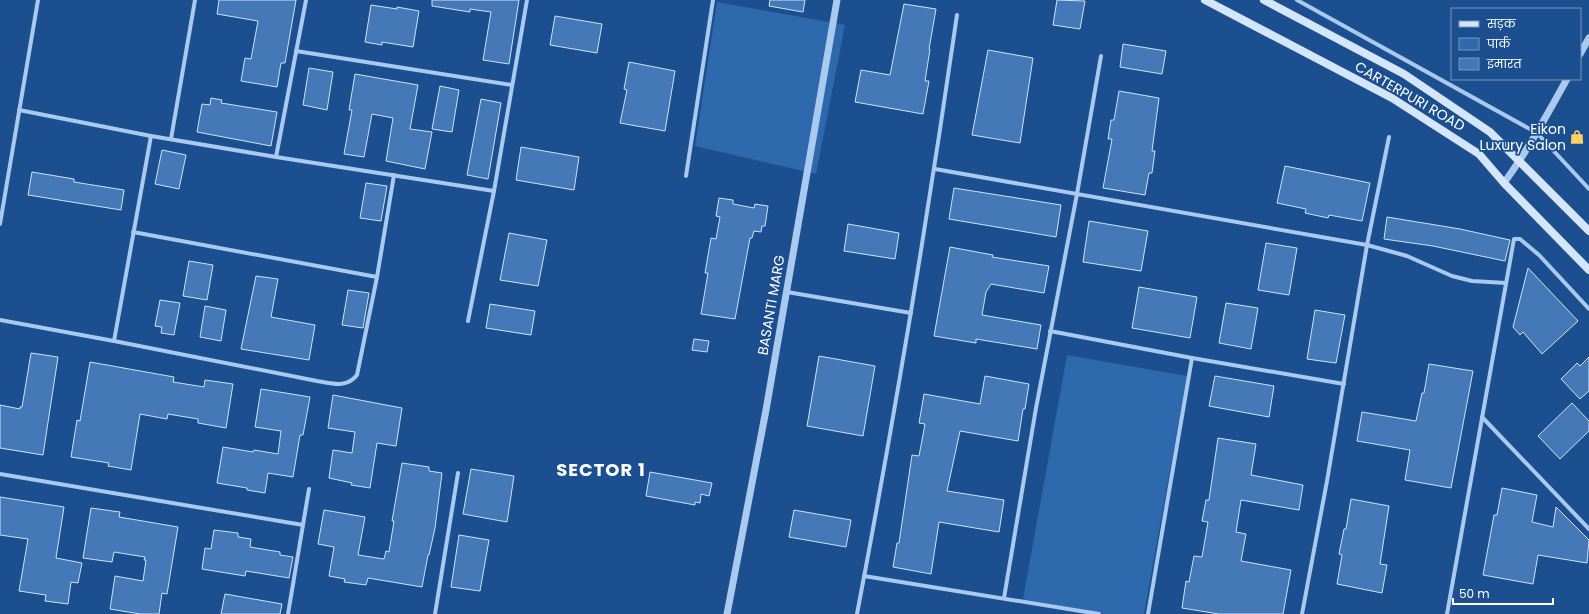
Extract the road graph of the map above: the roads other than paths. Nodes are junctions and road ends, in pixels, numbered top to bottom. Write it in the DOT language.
graph roads {
  1 [pos="38,0"];
  2 [pos="195,0"];
  3 [pos="306,0"];
  4 [pos="527,0"];
  5 [pos="714,0"];
  6 [pos="837,0"];
  7 [pos="1205,0"];
  8 [pos="1264,0"];
  9 [pos="1297,0"];
  10 [pos="957,15"];
  11 [pos="1589,38"];
  12 [pos="296,51"];
  13 [pos="1581,52"];
  14 [pos="1101,56"];
  15 [pos="1566,80"];
  16 [pos="512,85"];
  17 [pos="19,110"];
  18 [pos="1538,133"];
  19 [pos="151,136"];
  20 [pos="1389,137"];
  21 [pos="171,139"];
  22 [pos="276,157"];
  23 [pos="1520,162"];
  24 [pos="934,169"];
  25 [pos="394,175"];
  26 [pos="686,176"];
  27 [pos="1504,183"];
  28 [pos="1589,189"];
  29 [pos="494,191"];
  30 [pos="1077,194"];
  31 [pos="1,216"];
  32 [pos="0,224"];
  33 [pos="1589,231"];
  34 [pos="133,232"];
  35 [pos="1367,246"];
  36 [pos="1589,270"];
  37 [pos="377,277"];
  38 [pos="1506,283"];
  39 [pos="787,292"];
  40 [pos="1589,309"];
  41 [pos="911,313"];
  42 [pos="0,320"];
  43 [pos="468,321"];
  44 [pos="1050,331"];
  45 [pos="114,341"];
  46 [pos="1192,358"];
  47 [pos="1344,384"];
  48 [pos="1482,417"];
  49 [pos="458,473"];
  50 [pos="0,474"];
  51 [pos="309,489"];
  52 [pos="303,524"];
  53 [pos="1589,529"];
  54 [pos="864,576"];
  55 [pos="1004,598"];
  56 [pos="288,614"];
  57 [pos="435,614"];
  58 [pos="727,614"];
  59 [pos="857,614"];
  60 [pos="1099,614"];
  61 [pos="1148,614"];
  62 [pos="1302,614"];
  63 [pos="1447,614"];
  1 -- 17 [label="street"];
  2 -- 21 [label="street"];
  3 -- 12 [label="street"];
  4 -- 16 [label="street"];
  5 -- 26 [label="street"];
  6 -- 39 [label="street, BASANTI MARG"];
  7 -- 27 [label="main road, CARTERPURI ROAD"];
  8 -- 23 [label="main road, CARTERPURI ROAD"];
  9 -- 18 [label="street"];
  10 -- 24 [label="street"];
  11 -- 13 [label="street"];
  12 -- 16 [label="street"];
  12 -- 22 [label="street"];
  14 -- 30 [label="street"];
  15 -- 18 [label="street"];
  16 -- 29 [label="street"];
  17 -- 19 [label="street"];
  17 -- 31 [label="street"];
  18 -- 23 [label="street"];
  18 -- 28 [label="street"];
  19 -- 21 [label="street"];
  19 -- 34 [label="street"];
  20 -- 35 [label="street"];
  21 -- 22 [label="street"];
  22 -- 25 [label="street"];
  23 -- 27 [label="street"];
  23 -- 33 [label="main road, CARTERPURI ROAD"];
  24 -- 30 [label="street"];
  24 -- 41 [label="street"];
  25 -- 29 [label="street"];
  25 -- 37 [label="street"];
  27 -- 36 [label="main road, CARTERPURI ROAD"];
  29 -- 43 [label="street"];
  30 -- 35 [label="street"];
  30 -- 44 [label="street"];
  31 -- 32 [label="street"];
  34 -- 37 [label="street"];
  34 -- 45 [label="street"];
  35 -- 38 [label="street"];
  35 -- 47 [label="street"];
  37 -- 45 [label="street"];
  38 -- 40 [label="street"];
  38 -- 48 [label="street"];
  39 -- 41 [label="street"];
  39 -- 58 [label="street, BASANTI MARG"];
  41 -- 54 [label="street"];
  42 -- 45 [label="street"];
  44 -- 46 [label="street"];
  44 -- 55 [label="street"];
  46 -- 47 [label="street"];
  46 -- 61 [label="street"];
  47 -- 62 [label="street"];
  48 -- 53 [label="street"];
  48 -- 63 [label="street"];
  49 -- 57 [label="street"];
  50 -- 52 [label="street"];
  51 -- 52 [label="street"];
  52 -- 56 [label="street"];
  54 -- 55 [label="street"];
  54 -- 59 [label="street"];
  55 -- 60 [label="street"];
}
